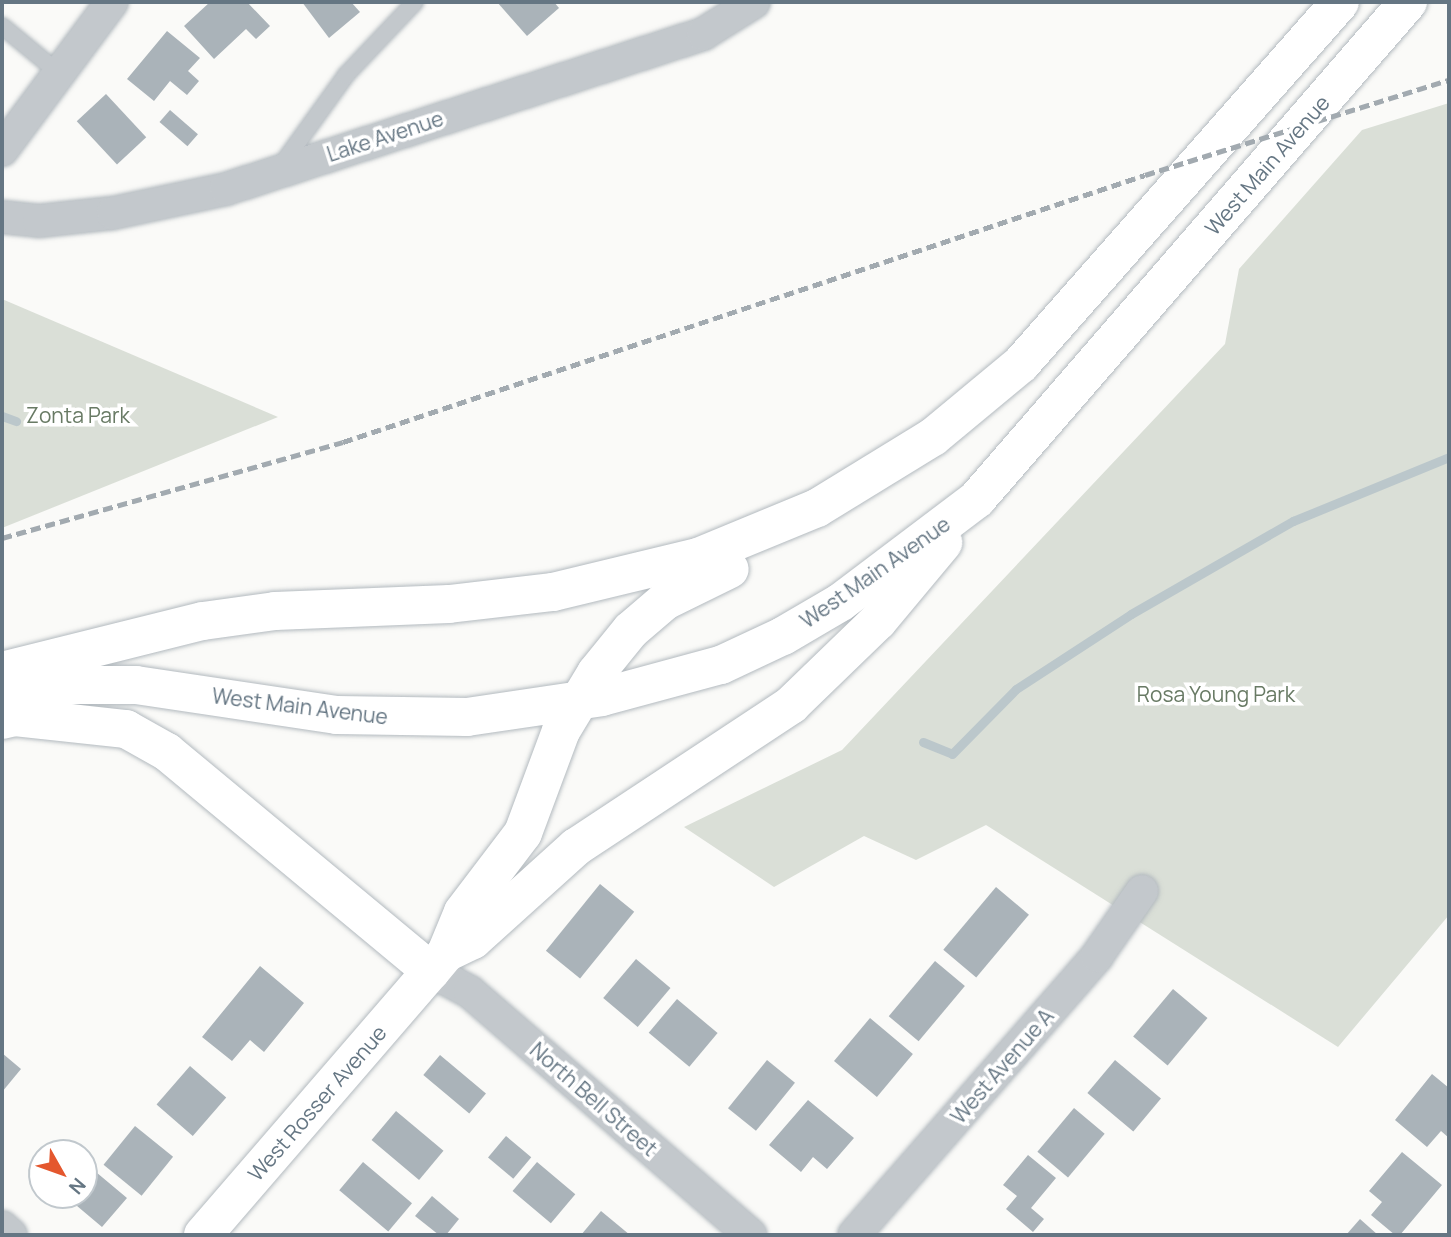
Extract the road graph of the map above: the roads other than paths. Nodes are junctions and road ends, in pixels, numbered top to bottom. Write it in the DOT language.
graph roads {
  1 [pos="112,2"];
  2 [pos="415,2"];
  3 [pos="754,2"];
  4 [pos="1340,2"];
  5 [pos="1408,2"];
  6 [pos="2,26"];
  7 [pos="60,73"];
  8 [pos="2,150"];
  9 [pos="276,172"];
  10 [pos="2,217"];
  11 [pos="983,398"];
  12 [pos="977,499"];
  13 [pos="2,671"];
  14 [pos="2,695"];
  15 [pos="578,702"];
  16 [pos="2,720"];
  17 [pos="1142,891"];
  18 [pos="439,962"];
  19 [pos="2,1227"];
  20 [pos="11,1235"];
  21 [pos="203,1235"];
  22 [pos="751,1235"];
  23 [pos="855,1235"];
  1 -- 7 [label="street"];
  2 -- 9 [label="lane"];
  3 -- 9 [label="street, Lake Avenue"];
  4 -- 11 [label="main road"];
  5 -- 12 [label="main road, West Main Avenue"];
  6 -- 7 [label="lane"];
  7 -- 8 [label="street"];
  9 -- 10 [label="street, Lake Avenue"];
  11 -- 13 [label="main road"];
  11 -- 15 [label="main road"];
  12 -- 15 [label="main road, West Main Avenue"];
  12 -- 18 [label="main road"];
  14 -- 15 [label="main road, West Main Avenue"];
  15 -- 18 [label="main road"];
  16 -- 18 [label="main road"];
  17 -- 23 [label="street, West Avenue A"];
  18 -- 21 [label="main road, West Rosser Avenue"];
  18 -- 22 [label="street, North Bell Street"];
  19 -- 20 [label="street"];
}
